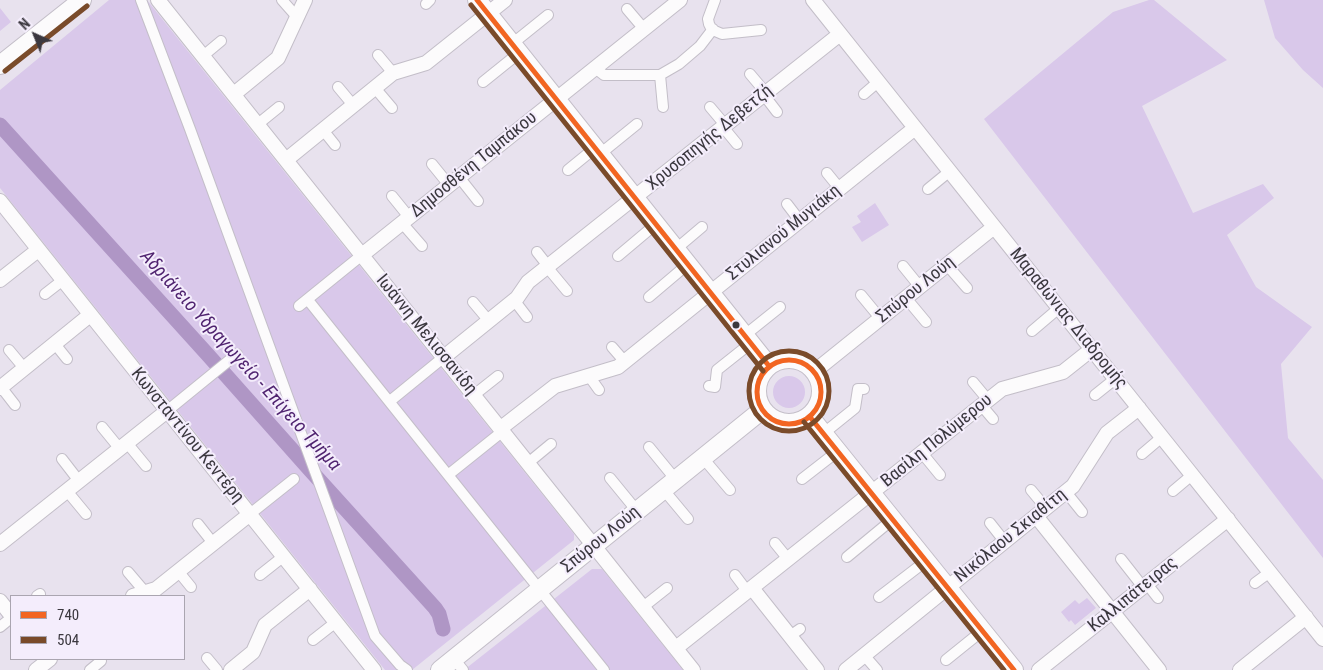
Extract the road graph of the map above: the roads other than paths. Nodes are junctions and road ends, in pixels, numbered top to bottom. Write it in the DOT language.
graph roads {
  1 [pos="82,0"];
  2 [pos="141,0"];
  3 [pos="158,0"];
  4 [pos="282,0"];
  5 [pos="305,0"];
  6 [pos="477,0"];
  7 [pos="505,0"];
  8 [pos="680,0"];
  9 [pos="715,0"];
  10 [pos="813,0"];
  11 [pos="627,9"];
  12 [pos="488,14"];
  13 [pos="548,15"];
  14 [pos="297,18"];
  15 [pos="644,29"];
  16 [pos="713,29"];
  17 [pos="761,30"];
  18 [pos="840,34"];
  19 [pos="221,41"];
  20 [pos="516,48"];
  21 [pos="378,55"];
  22 [pos="203,56"];
  23 [pos="0,65"];
  24 [pos="595,68"];
  25 [pos="393,73"];
  26 [pos="750,74"];
  27 [pos="660,75"];
  28 [pos="483,82"];
  29 [pos="878,82"];
  30 [pos="338,87"];
  31 [pos="375,88"];
  32 [pos="234,94"];
  33 [pos="765,94"];
  34 [pos="864,94"];
  35 [pos="556,99"];
  36 [pos="353,106"];
  37 [pos="279,107"];
  38 [pos="663,107"];
  39 [pos="710,107"];
  40 [pos="392,108"];
  41 [pos="777,112"];
  42 [pos="258,124"];
  43 [pos="637,124"];
  44 [pos="724,126"];
  45 [pos="915,128"];
  46 [pos="323,130"];
  47 [pos="737,144"];
  48 [pos="334,145"];
  49 [pos="598,151"];
  50 [pos="286,160"];
  51 [pos="432,164"];
  52 [pos="568,170"];
  53 [pos="950,171"];
  54 [pos="827,173"];
  55 [pos="454,181"];
  56 [pos="840,189"];
  57 [pos="928,189"];
  58 [pos="392,196"];
  59 [pos="635,198"];
  60 [pos="478,201"];
  61 [pos="787,204"];
  62 [pos="2,210"];
  63 [pos="406,220"];
  64 [pos="800,221"];
  65 [pos="656,224"];
  66 [pos="702,227"];
  67 [pos="994,227"];
  68 [pos="422,246"];
  69 [pos="676,249"];
  70 [pos="38,250"];
  71 [pos="537,252"];
  72 [pos="362,255"];
  73 [pos="618,256"];
  74 [pos="688,264"];
  75 [pos="947,264"];
  76 [pos="548,266"];
  77 [pos="903,266"];
  78 [pos="0,280"];
  79 [pos="63,280"];
  80 [pos="920,287"];
  81 [pos="967,288"];
  82 [pos="567,291"];
  83 [pos="711,293"];
  84 [pos="45,294"];
  85 [pos="861,295"];
  86 [pos="650,297"];
  87 [pos="906,298"];
  88 [pos="308,300"];
  89 [pos="514,300"];
  90 [pos="473,302"];
  91 [pos="299,306"];
  92 [pos="780,307"];
  93 [pos="1059,308"];
  94 [pos="90,315"];
  95 [pos="527,316"];
  96 [pos="880,318"];
  97 [pos="489,321"];
  98 [pos="926,322"];
  99 [pos="1032,331"];
  100 [pos="748,339"];
  101 [pos="55,344"];
  102 [pos="612,347"];
  103 [pos="1092,349"];
  104 [pos="9,350"];
  105 [pos="236,354"];
  106 [pos="444,357"];
  107 [pos="67,359"];
  108 [pos="624,362"];
  109 [pos="769,366"];
  110 [pos="24,368"];
  111 [pos="814,371"];
  112 [pos="498,376"];
  113 [pos="589,376"];
  114 [pos="1115,379"];
  115 [pos="973,382"];
  116 [pos="709,386"];
  117 [pos="0,387"];
  118 [pos="864,389"];
  119 [pos="599,390"];
  120 [pos="474,395"];
  121 [pos="1096,395"];
  122 [pos="390,401"];
  123 [pos="985,403"];
  124 [pos="15,405"];
  125 [pos="1139,408"];
  126 [pos="762,410"];
  127 [pos="167,411"];
  128 [pos="810,417"];
  129 [pos="993,418"];
  130 [pos="102,427"];
  131 [pos="502,430"];
  132 [pos="824,434"];
  133 [pos="1162,437"];
  134 [pos="551,444"];
  135 [pos="123,446"];
  136 [pos="649,447"];
  137 [pos="838,451"];
  138 [pos="922,453"];
  139 [pos="1142,454"];
  140 [pos="703,458"];
  141 [pos="62,459"];
  142 [pos="528,463"];
  143 [pos="146,466"];
  144 [pos="448,475"];
  145 [pos="940,475"];
  146 [pos="1192,475"];
  147 [pos="294,478"];
  148 [pos="610,478"];
  149 [pos="802,479"];
  150 [pos="79,481"];
  151 [pos="670,484"];
  152 [pos="730,490"];
  153 [pos="1032,490"];
  154 [pos="67,491"];
  155 [pos="1173,491"];
  156 [pos="1066,492"];
  157 [pos="872,493"];
  158 [pos="637,511"];
  159 [pos="1041,512"];
  160 [pos="1082,512"];
  161 [pos="86,514"];
  162 [pos="250,514"];
  163 [pos="688,519"];
  164 [pos="1228,519"];
  165 [pos="893,520"];
  166 [pos="990,523"];
  167 [pos="198,524"];
  168 [pos="1005,542"];
  169 [pos="213,543"];
  170 [pos="774,543"];
  171 [pos="0,544"];
  172 [pos="594,545"];
  173 [pos="284,556"];
  174 [pos="847,557"];
  175 [pos="1121,559"];
  176 [pos="788,560"];
  177 [pos="926,560"];
  178 [pos="128,572"];
  179 [pos="178,572"];
  180 [pos="1270,572"];
  181 [pos="260,575"];
  182 [pos="734,575"];
  183 [pos="1255,583"];
  184 [pos="1145,585"];
  185 [pos="190,587"];
  186 [pos="667,588"];
  187 [pos="948,588"];
  188 [pos="310,589"];
  189 [pos="539,590"];
  190 [pos="749,590"];
  191 [pos="138,595"];
  192 [pos="879,597"];
  193 [pos="1158,598"];
  194 [pos="0,601"];
  195 [pos="643,607"];
  196 [pos="1112,612"];
  197 [pos="10,616"];
  198 [pos="1306,617"];
  199 [pos="10,618"];
  200 [pos="336,622"];
  201 [pos="0,627"];
  202 [pos="982,631"];
  203 [pos="1323,639"];
  204 [pos="313,640"];
  205 [pos="676,648"];
  206 [pos="864,655"];
  207 [pos="207,658"];
  208 [pos="946,660"];
  209 [pos="101,661"];
  210 [pos="50,662"];
  211 [pos="458,664"];
  212 [pos="687,668"];
  213 [pos="235,669"];
  214 [pos="36,670"];
  215 [pos="90,670"];
  216 [pos="217,670"];
  217 [pos="374,670"];
  218 [pos="407,670"];
  219 [pos="440,670"];
  220 [pos="604,670"];
  221 [pos="817,670"];
  222 [pos="846,670"];
  223 [pos="876,670"];
  224 [pos="1014,670"];
  225 [pos="1039,670"];
  226 [pos="1159,670"];
  227 [pos="1240,670"];
  1 -- 23 [label="street"];
  2 -- 218 [label="street"];
  3 -- 22 [label="street, Ιωάννη Μελισσανίδη"];
  4 -- 14 [label="street"];
  5 -- 14 [label="street"];
  6 -- 12 [label="street"];
  7 -- 12 [label="street"];
  8 -- 15 [label="street, Δημοσθένη Ταμπάκου"];
  9 -- 16 [label="street"];
  10 -- 18 [label="street, Μαραθώνιας Διαδρομής"];
  11 -- 15 [label="street"];
  12 -- 20 [label="street"];
  12 -- 25 [label="street"];
  13 -- 20 [label="street"];
  14 -- 32 [label="street"];
  15 -- 24 [label="street, Δημοσθένη Ταμπάκου"];
  16 -- 17 [label="street"];
  16 -- 27 [label="street"];
  18 -- 29 [label="street, Μαραθώνιας Διαδρομής"];
  18 -- 33 [label="street, Χρυσοπηγής Δεβετζή"];
  19 -- 22 [label="street"];
  20 -- 28 [label="street"];
  20 -- 35 [label="street"];
  21 -- 25 [label="street"];
  22 -- 32 [label="street, Ιωάννη Μελισσανίδη"];
  24 -- 27 [label="street"];
  24 -- 35 [label="street, Δημοσθένη Ταμπάκου"];
  25 -- 31 [label="street"];
  26 -- 33 [label="street"];
  27 -- 38 [label="street"];
  29 -- 34 [label="street"];
  29 -- 45 [label="street, Μαραθώνιας Διαδρομής"];
  30 -- 36 [label="street"];
  31 -- 36 [label="street"];
  31 -- 40 [label="street"];
  32 -- 42 [label="street, Ιωάννη Μελισσανίδη"];
  33 -- 41 [label="street"];
  33 -- 44 [label="street, Χρυσοπηγής Δεβετζή"];
  35 -- 49 [label="street"];
  35 -- 55 [label="street, Δημοσθένη Ταμπάκου"];
  36 -- 46 [label="street"];
  37 -- 42 [label="street"];
  39 -- 44 [label="street"];
  42 -- 50 [label="street, Ιωάννη Μελισσανίδη"];
  43 -- 49 [label="street"];
  44 -- 47 [label="street"];
  44 -- 59 [label="street, Χρυσοπηγής Δεβετζή"];
  45 -- 53 [label="street, Μαραθώνιας Διαδρομής"];
  45 -- 56 [label="street, Στυλιανού Μυγιάκη"];
  46 -- 48 [label="street"];
  46 -- 50 [label="street"];
  49 -- 52 [label="street"];
  49 -- 59 [label="street"];
  50 -- 72 [label="street, Ιωάννη Μελισσανίδη"];
  51 -- 55 [label="street"];
  53 -- 57 [label="street"];
  53 -- 67 [label="street, Μαραθώνιας Διαδρομής"];
  54 -- 56 [label="street"];
  55 -- 60 [label="street"];
  55 -- 63 [label="street, Δημοσθένη Ταμπάκου"];
  56 -- 64 [label="street, Στυλιανού Μυγιάκη"];
  58 -- 63 [label="street"];
  59 -- 65 [label="street"];
  59 -- 76 [label="street, Χρυσοπηγής Δεβετζή"];
  61 -- 64 [label="street"];
  62 -- 70 [label="street, Κωνσταντίνου Κεντέρη"];
  63 -- 68 [label="street"];
  63 -- 72 [label="street, Δημοσθένη Ταμπάκου"];
  64 -- 83 [label="street, Στυλιανού Μυγιάκη"];
  65 -- 69 [label="street"];
  65 -- 73 [label="street"];
  66 -- 69 [label="street"];
  67 -- 75 [label="street, Σπύρου Λούη"];
  67 -- 93 [label="street, Μαραθώνιας Διαδρομής"];
  69 -- 74 [label="street"];
  70 -- 78 [label="street"];
  70 -- 79 [label="street, Κωνσταντίνου Κεντέρη"];
  71 -- 76 [label="street"];
  72 -- 88 [label="street"];
  72 -- 106 [label="street, Ιωάννη Μελισσανίδη"];
  74 -- 83 [label="street"];
  74 -- 86 [label="street"];
  75 -- 80 [label="street, Σπύρου Λούη"];
  75 -- 81 [label="street"];
  76 -- 82 [label="street"];
  76 -- 89 [label="street, Χρυσοπηγής Δεβετζή"];
  77 -- 80 [label="street"];
  79 -- 84 [label="street"];
  79 -- 94 [label="street, Κωνσταντίνου Κεντέρη"];
  80 -- 87 [label="street, Σπύρου Λούη"];
  83 -- 100 [label="street"];
  83 -- 108 [label="street, Στυλιανού Μυγιάκη"];
  85 -- 96 [label="street"];
  87 -- 96 [label="street, Σπύρου Λούη"];
  87 -- 98 [label="street"];
  88 -- 91 [label="street"];
  88 -- 122 [label="street"];
  89 -- 95 [label="street"];
  89 -- 97 [label="street, Χρυσοπηγής Δεβετζή"];
  90 -- 97 [label="street"];
  92 -- 100 [label="street"];
  93 -- 99 [label="street"];
  93 -- 103 [label="street, Μαραθώνιας Διαδρομής"];
  94 -- 101 [label="street"];
  94 -- 127 [label="street, Κωνσταντίνου Κεντέρη"];
  96 -- 111 [label="street, Σπύρου Λούη"];
  97 -- 106 [label="street, Χρυσοπηγής Δεβετζή"];
  100 -- 109 [label="street"];
  100 -- 116 [label="street"];
  101 -- 107 [label="street"];
  101 -- 110 [label="street"];
  102 -- 108 [label="street"];
  103 -- 114 [label="street, Μαραθώνιας Διαδρομής"];
  103 -- 123 [label="street, Βασίλη Πολύμερου"];
  104 -- 110 [label="street"];
  105 -- 127 [label="street"];
  106 -- 120 [label="street, Ιωάννη Μελισσανίδη"];
  106 -- 122 [label="street"];
  108 -- 113 [label="street, Στυλιανού Μυγιάκη"];
  109 -- 111 [label="street"];
  109 -- 126 [label="street"];
  110 -- 117 [label="street"];
  111 -- 128 [label="street"];
  112 -- 120 [label="street"];
  113 -- 119 [label="street"];
  113 -- 131 [label="street, Στυλιανού Μυγιάκη"];
  114 -- 121 [label="street"];
  114 -- 125 [label="street, Μαραθώνιας Διαδρομής"];
  115 -- 123 [label="street"];
  117 -- 124 [label="street"];
  118 -- 132 [label="street"];
  120 -- 131 [label="street, Ιωάννη Μελισσανίδη"];
  122 -- 144 [label="street"];
  123 -- 129 [label="street"];
  123 -- 138 [label="street, Βασίλη Πολύμερου"];
  125 -- 133 [label="street, Μαραθώνιας Διαδρομής"];
  125 -- 156 [label="street, Νικόλαου Σκιαθίτη"];
  126 -- 128 [label="street"];
  126 -- 140 [label="street, Σπύρου Λούη"];
  127 -- 135 [label="street"];
  127 -- 162 [label="street, Κωνσταντίνου Κεντέρη"];
  128 -- 132 [label="street"];
  130 -- 135 [label="street"];
  131 -- 142 [label="street, Ιωάννη Μελισσανίδη"];
  131 -- 144 [label="street"];
  132 -- 137 [label="street"];
  133 -- 139 [label="street"];
  133 -- 146 [label="street, Μαραθώνιας Διαδρομής"];
  134 -- 142 [label="street"];
  135 -- 143 [label="street"];
  135 -- 150 [label="street"];
  136 -- 151 [label="street"];
  137 -- 149 [label="street"];
  137 -- 157 [label="street"];
  138 -- 145 [label="street"];
  138 -- 157 [label="street, Βασίλη Πολύμερου"];
  140 -- 151 [label="street, Σπύρου Λούη"];
  140 -- 152 [label="street"];
  141 -- 150 [label="street"];
  142 -- 172 [label="street, Ιωάννη Μελισσανίδη"];
  144 -- 189 [label="street"];
  146 -- 155 [label="street"];
  146 -- 164 [label="street, Μαραθώνιας Διαδρομής"];
  147 -- 162 [label="street"];
  148 -- 158 [label="street"];
  150 -- 154 [label="street"];
  151 -- 158 [label="street, Σπύρου Λούη"];
  151 -- 163 [label="street"];
  153 -- 159 [label="street"];
  154 -- 161 [label="street"];
  154 -- 171 [label="street"];
  156 -- 159 [label="street, Νικόλαου Σκιαθίτη"];
  156 -- 160 [label="street"];
  157 -- 165 [label="street"];
  157 -- 176 [label="street, Βασίλη Πολύμερου"];
  158 -- 172 [label="street, Σπύρου Λούη"];
  159 -- 168 [label="street, Νικόλαου Σκιαθίτη"];
  159 -- 196 [label="street"];
  162 -- 169 [label="street"];
  162 -- 173 [label="street, Κωνσταντίνου Κεντέρη"];
  164 -- 180 [label="street, Μαραθώνιας Διαδρομής"];
  164 -- 184 [label="street, Καλλιπάτειρας"];
  165 -- 174 [label="street"];
  165 -- 177 [label="street"];
  166 -- 168 [label="street"];
  167 -- 169 [label="street"];
  168 -- 187 [label="street, Νικόλαου Σκιαθίτη"];
  169 -- 179 [label="street"];
  170 -- 176 [label="street"];
  172 -- 189 [label="street, Σπύρου Λούη"];
  172 -- 195 [label="street, Ιωάννη Μελισσανίδη"];
  173 -- 181 [label="street"];
  173 -- 188 [label="street, Κωνσταντίνου Κεντέρη"];
  175 -- 184 [label="street"];
  176 -- 190 [label="street, Βασίλη Πολύμερου"];
  177 -- 187 [label="street"];
  177 -- 192 [label="street"];
  178 -- 191 [label="street"];
  179 -- 185 [label="street"];
  179 -- 191 [label="street"];
  180 -- 183 [label="street"];
  180 -- 198 [label="street, Μαραθώνιας Διαδρομής"];
  182 -- 190 [label="street"];
  184 -- 193 [label="street"];
  184 -- 196 [label="street, Καλλιπάτειρας"];
  186 -- 195 [label="street"];
  187 -- 202 [label="street"];
  187 -- 206 [label="street, Νικόλαου Σκιαθίτη"];
  188 -- 200 [label="street, Κωνσταντίνου Κεντέρη"];
  188 -- 213 [label="street"];
  189 -- 211 [label="street, Σπύρου Λούη"];
  189 -- 220 [label="street"];
  190 -- 205 [label="street, Βασίλη Πολύμερου"];
  190 -- 221 [label="street"];
  194 -- 197 [label="street"];
  195 -- 205 [label="street, Ιωάννη Μελισσανίδη"];
  196 -- 225 [label="street, Καλλιπάτειρας"];
  196 -- 226 [label="street"];
  198 -- 203 [label="street, Μαραθώνιας Διαδρομής"];
  198 -- 227 [label="street"];
  199 -- 201 [label="street"];
  200 -- 204 [label="street"];
  200 -- 217 [label="street, Κωνσταντίνου Κεντέρη"];
  202 -- 208 [label="street"];
  202 -- 224 [label="street"];
  205 -- 212 [label="street, Ιωάννη Μελισσανίδη"];
  206 -- 222 [label="street, Νικόλαου Σκιαθίτη"];
  206 -- 223 [label="street"];
  207 -- 216 [label="street"];
  209 -- 215 [label="street"];
  210 -- 214 [label="street"];
  211 -- 219 [label="street, Σπύρου Λούη"];
}
